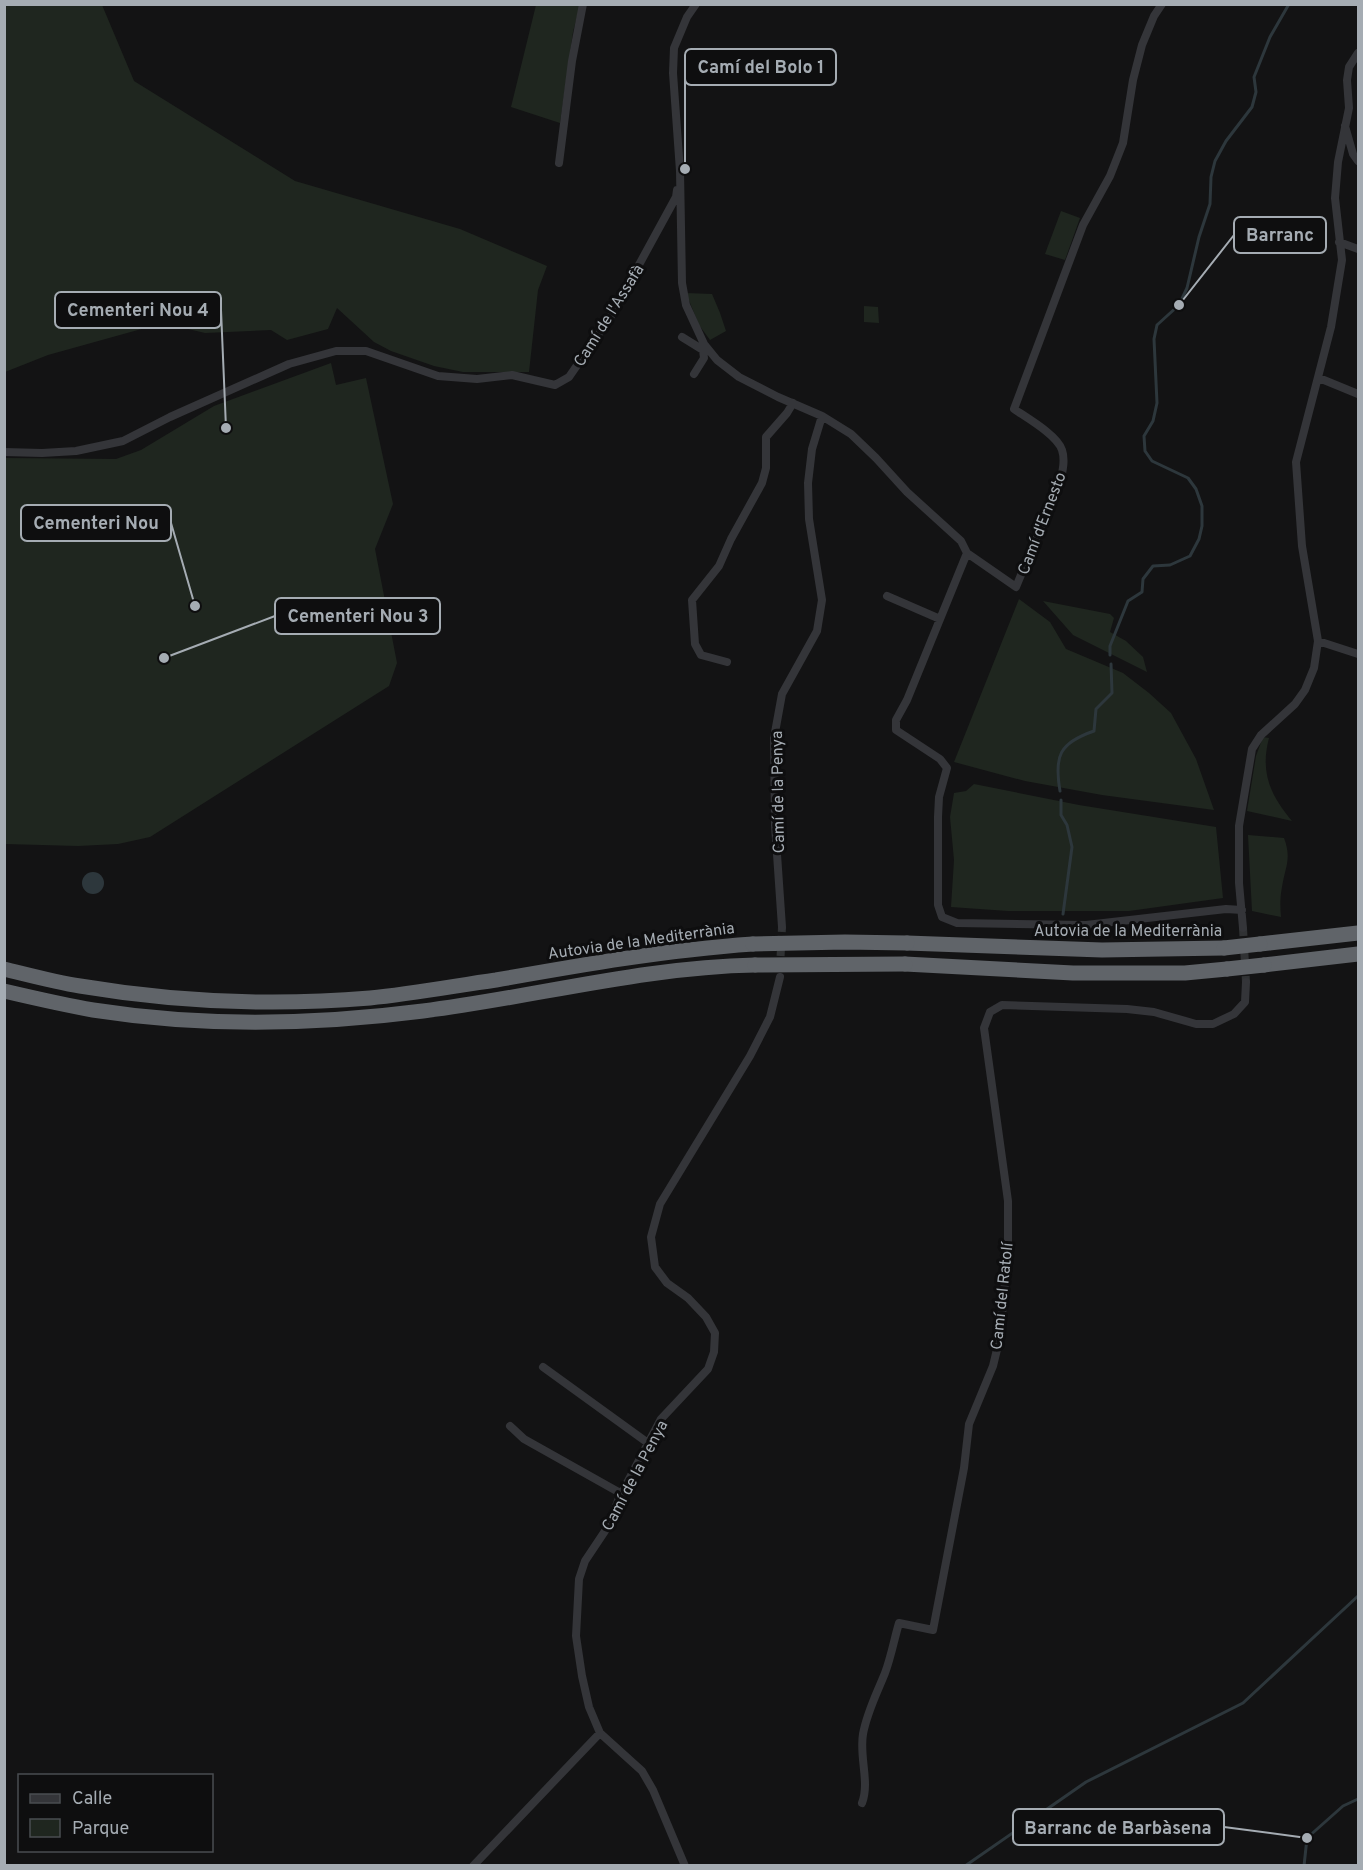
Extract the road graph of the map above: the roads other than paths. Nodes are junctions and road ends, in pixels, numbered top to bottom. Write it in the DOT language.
graph roads {
  1 [pos="583,4"];
  2 [pos="696,4"];
  3 [pos="1162,4"];
  4 [pos="1359,53"];
  5 [pos="1345,125"];
  6 [pos="1359,161"];
  7 [pos="559,163"];
  8 [pos="680,171"];
  9 [pos="1339,242"];
  10 [pos="1359,249"];
  11 [pos="682,337"];
  12 [pos="703,350"];
  13 [pos="715,357"];
  14 [pos="694,374"];
  15 [pos="1318,378"];
  16 [pos="1359,394"];
  17 [pos="793,404"];
  18 [pos="822,416"];
  19 [pos="4,452"];
  20 [pos="967,553"];
  21 [pos="887,596"];
  22 [pos="940,619"];
  23 [pos="1318,641"];
  24 [pos="1359,654"];
  25 [pos="727,662"];
  26 [pos="1242,910"];
  27 [pos="782,927"];
  28 [pos="1243,928"];
  29 [pos="1359,933"];
  30 [pos="1359,954"];
  31 [pos="4,969"];
  32 [pos="780,977"];
  33 [pos="1246,986"];
  34 [pos="4,991"];
  35 [pos="543,1366"];
  36 [pos="510,1426"];
  37 [pos="648,1443"];
  38 [pos="621,1494"];
  39 [pos="600,1733"];
  40 [pos="862,1803"];
  41 [pos="473,1866"];
  42 [pos="685,1866"];
  1 -- 7 [label="street"];
  2 -- 8 [label="street"];
  3 -- 20 [label="street, Camí d'Ernesto"];
  4 -- 5 [label="street"];
  5 -- 6 [label="street"];
  5 -- 9 [label="street"];
  8 -- 13 [label="street, Camí d'Ernesto"];
  8 -- 19 [label="street, Camí de l'Assafà"];
  9 -- 10 [label="street"];
  9 -- 15 [label="street"];
  11 -- 12 [label="street"];
  12 -- 13 [label="street"];
  12 -- 14 [label="street"];
  13 -- 17 [label="street, Camí d'Ernesto"];
  15 -- 16 [label="street"];
  15 -- 23 [label="street"];
  17 -- 18 [label="street, Camí d'Ernesto"];
  17 -- 25 [label="street"];
  18 -- 20 [label="street, Camí d'Ernesto"];
  18 -- 27 [label="street, Camí de la Penya"];
  20 -- 22 [label="street"];
  21 -- 22 [label="street"];
  22 -- 26 [label="street"];
  23 -- 24 [label="street"];
  23 -- 26 [label="street"];
  26 -- 28 [label="street"];
  29 -- 31 [label="highway, Autovia de la Mediterrània, bridge"];
  30 -- 34 [label="highway, bridge"];
  32 -- 37 [label="street, Camí de la Penya"];
  33 -- 40 [label="street, Camí del Ratolí"];
  35 -- 37 [label="street"];
  36 -- 38 [label="street"];
  37 -- 38 [label="street, Camí de la Penya"];
  38 -- 39 [label="street, Camí de la Penya"];
  39 -- 41 [label="street"];
  39 -- 42 [label="street, Camí de la Penya"];
}
